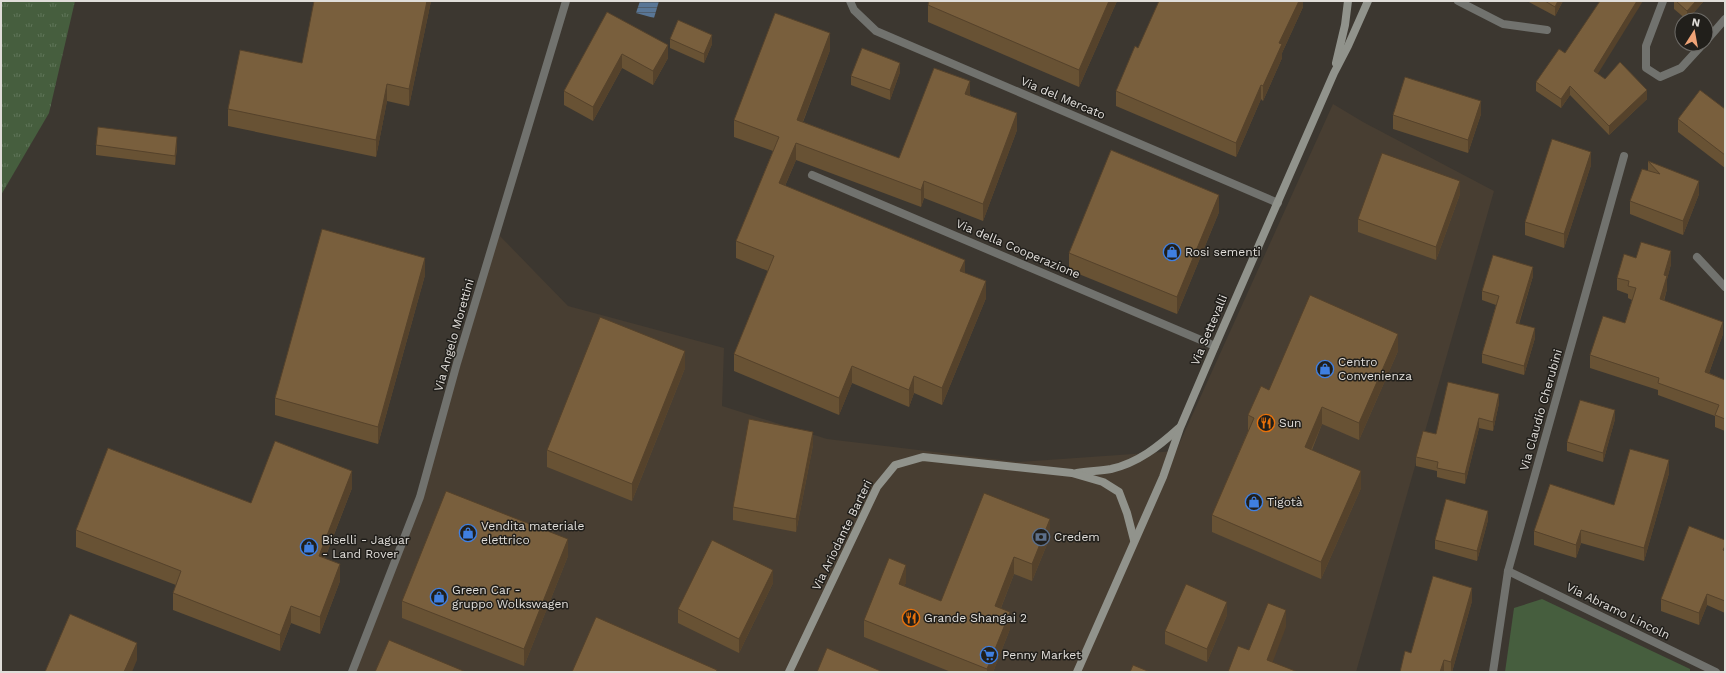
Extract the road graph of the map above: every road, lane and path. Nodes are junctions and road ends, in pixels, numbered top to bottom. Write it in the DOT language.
graph roads {
  1 [pos="566,1"];
  2 [pos="850,1"];
  3 [pos="1348,1"];
  4 [pos="1368,1"];
  5 [pos="1458,1"];
  6 [pos="1663,1"];
  7 [pos="1725,19"];
  8 [pos="1547,30"];
  9 [pos="1714,32"];
  10 [pos="1696,52"];
  11 [pos="1334,73"];
  12 [pos="1624,156"];
  13 [pos="812,175"];
  14 [pos="1278,203"];
  15 [pos="1697,257"];
  16 [pos="1725,287"];
  17 [pos="1215,346"];
  18 [pos="1180,428"];
  19 [pos="1072,473"];
  20 [pos="1134,540"];
  21 [pos="1508,571"];
  22 [pos="352,672"];
  23 [pos="789,672"];
  24 [pos="1077,672"];
  25 [pos="1494,672"];
  26 [pos="1716,672"];
  1 -- 22 [label="street, Via Angelo Morettini"];
  2 -- 14 [label="street, Via del Mercato"];
  3 -- 11 [label="main road"];
  4 -- 11 [label="main road, Via Settevalli"];
  5 -- 8 [label="street"];
  6 -- 10 [label="street"];
  7 -- 9 [label="street"];
  11 -- 14 [label="main road, Via Settevalli"];
  12 -- 21 [label="street, Via Claudio Cherubini"];
  13 -- 17 [label="street, Via della Cooperazione"];
  14 -- 17 [label="main road, Via Settevalli"];
  15 -- 16 [label="street"];
  17 -- 18 [label="main road, Via Settevalli"];
  18 -- 19 [label="main road"];
  18 -- 20 [label="main road, Via Settevalli"];
  19 -- 20 [label="main road"];
  19 -- 23 [label="main road, Via Ariodante Barteri"];
  20 -- 24 [label="main road, Via Settevalli"];
  21 -- 25 [label="street, Via Claudio Cherubini"];
  21 -- 26 [label="street, Via Abramo Lincoln"];
}
